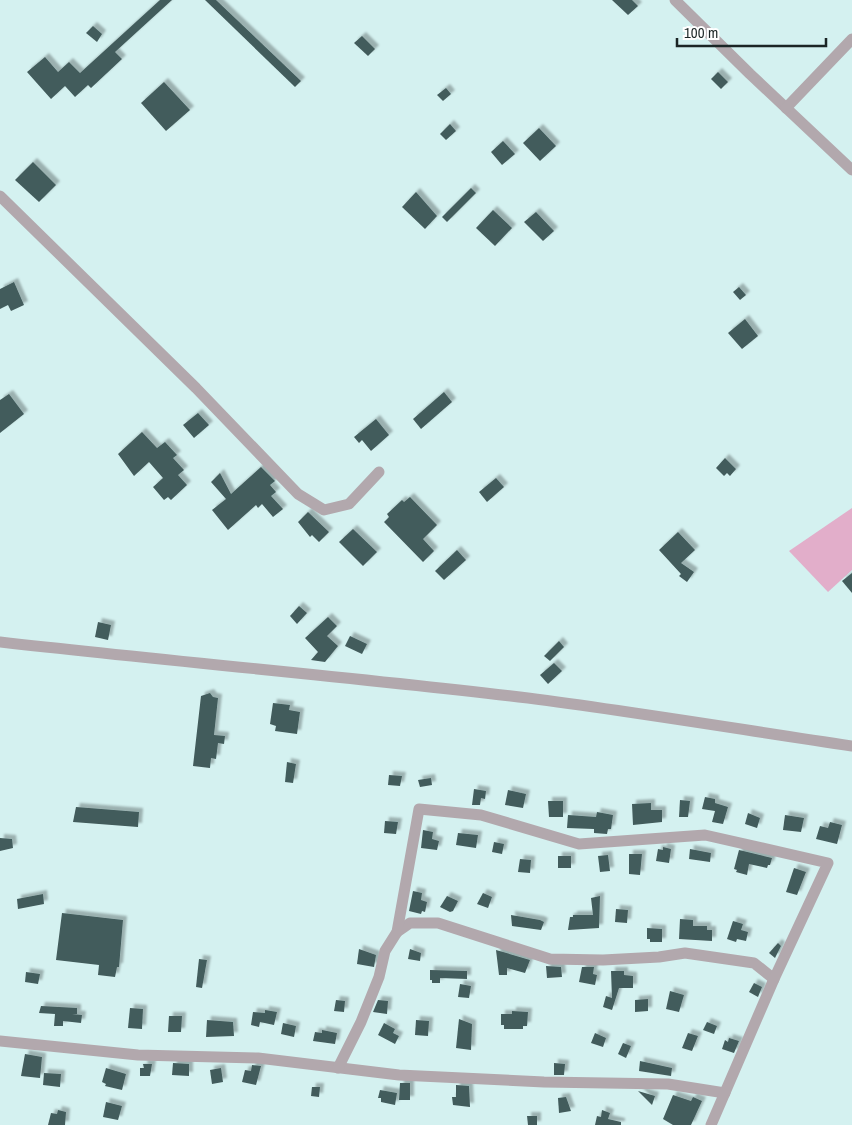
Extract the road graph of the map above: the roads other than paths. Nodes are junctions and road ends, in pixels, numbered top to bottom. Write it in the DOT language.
graph roads {
  1 [pos="675,0"];
  2 [pos="852,39"];
  3 [pos="786,108"];
  4 [pos="852,170"];
  5 [pos="0,196"];
  6 [pos="379,472"];
  7 [pos="0,642"];
  8 [pos="852,746"];
  9 [pos="396,932"];
  10 [pos="774,979"];
  11 [pos="0,1041"];
  12 [pos="338,1068"];
  13 [pos="725,1093"];
  14 [pos="711,1125"];
  1 -- 3 [label="street"];
  2 -- 3 [label="street"];
  3 -- 4 [label="street"];
  5 -- 6 [label="street"];
  7 -- 8 [label="street"];
  9 -- 10 [label="street"];
  9 -- 10 [label="street"];
  9 -- 12 [label="street"];
  10 -- 13 [label="street"];
  11 -- 12 [label="street"];
  12 -- 13 [label="street"];
  13 -- 14 [label="street"];
}
